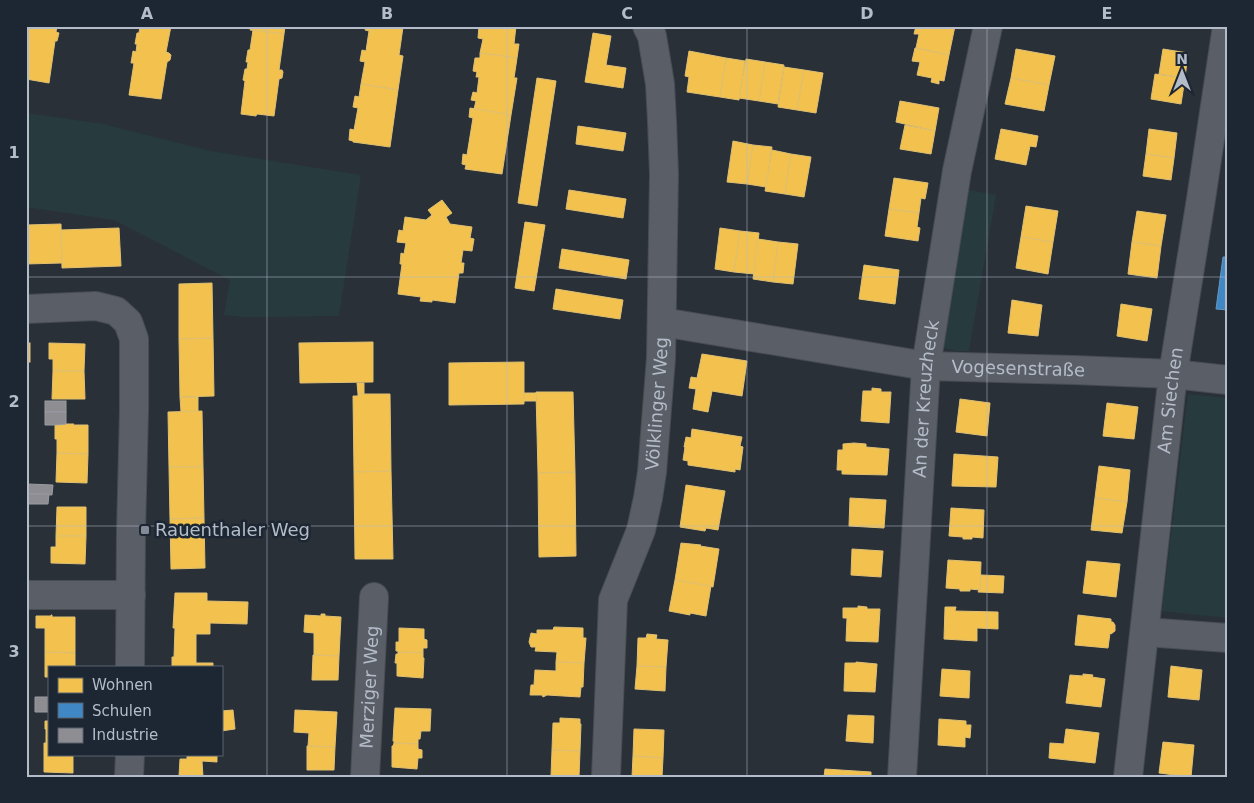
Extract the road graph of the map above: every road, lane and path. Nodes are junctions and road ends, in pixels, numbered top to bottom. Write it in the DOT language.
graph roads {
  1 [pos="647,26"];
  2 [pos="988,26"];
  3 [pos="1227,26"];
  4 [pos="26,308"];
  5 [pos="662,322"];
  6 [pos="926,366"];
  7 [pos="1173,374"];
  8 [pos="1228,380"];
  9 [pos="130,595"];
  10 [pos="26,596"];
  11 [pos="374,597"];
  12 [pos="1145,632"];
  13 [pos="1228,638"];
  14 [pos="130,666"];
  15 [pos="130,756"];
  16 [pos="129,777"];
  17 [pos="366,777"];
  18 [pos="606,777"];
  19 [pos="902,777"];
  20 [pos="1128,777"];
  1 -- 5 [label="street, Völklinger Weg"];
  2 -- 6 [label="street, An der Kreuzheck"];
  3 -- 7 [label="street, Am Siechen"];
  4 -- 9 [label="street"];
  5 -- 6 [label="street, Vogesenstraße"];
  5 -- 18 [label="street, Völklinger Weg"];
  6 -- 7 [label="street, Vogesenstraße"];
  6 -- 19 [label="street, An der Kreuzheck"];
  7 -- 8 [label="street, Vogesenstraße"];
  7 -- 12 [label="street, Am Siechen"];
  9 -- 10 [label="street"];
  9 -- 14 [label="street"];
  11 -- 17 [label="street, Merziger Weg"];
  12 -- 13 [label="street"];
  12 -- 20 [label="street, Am Siechen"];
  15 -- 16 [label="street"];
}
